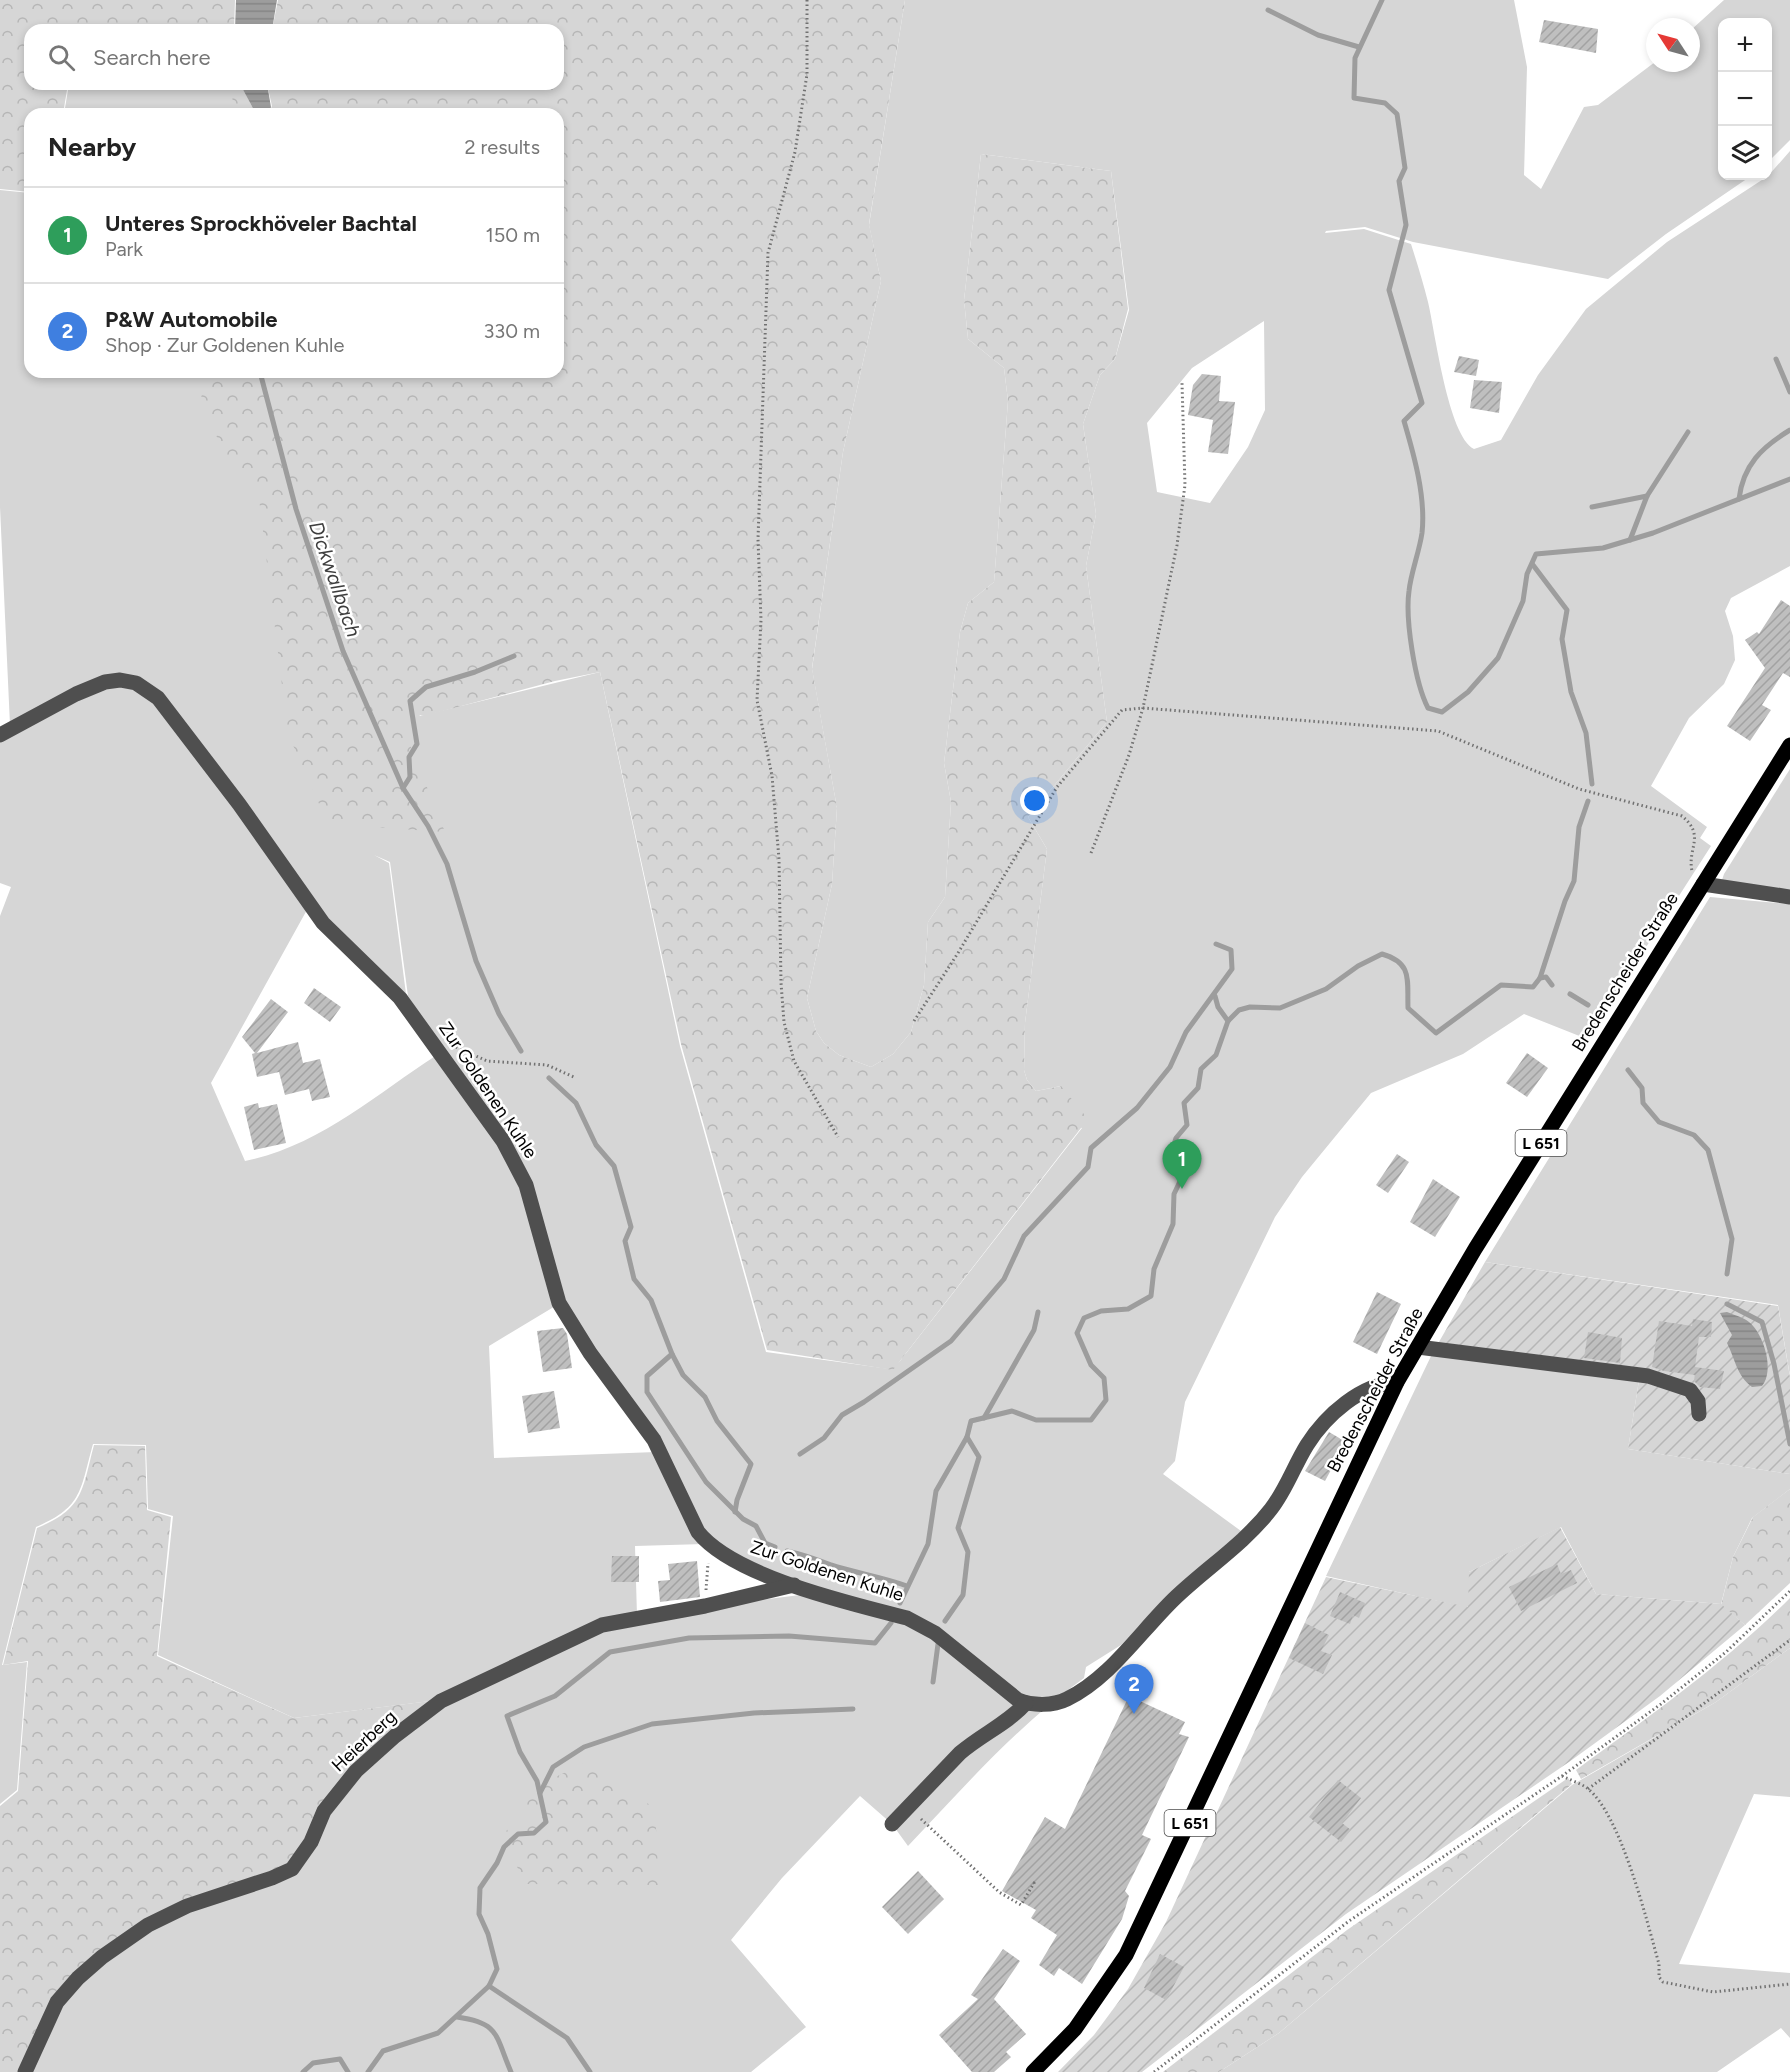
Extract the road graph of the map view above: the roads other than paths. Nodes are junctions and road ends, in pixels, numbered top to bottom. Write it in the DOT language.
graph roads {
  1 [pos="0,735"];
  2 [pos="1790,745"];
  3 [pos="1703,884"];
  4 [pos="1790,897"];
  5 [pos="1418,1347"];
  6 [pos="1397,1382"];
  7 [pos="1699,1414"];
  8 [pos="796,1585"];
  9 [pos="1026,1703"];
  10 [pos="892,1824"];
  11 [pos="25,2072"];
  12 [pos="1033,2072"];
  1 -- 8 [label="street, Zur Goldenen Kuhle"];
  2 -- 3 [label="main road, Bredenscheider Straße / L 651"];
  3 -- 4 [label="street"];
  3 -- 5 [label="main road, Bredenscheider Straße / L 651"];
  5 -- 6 [label="main road, Bredenscheider Straße / L 651"];
  5 -- 7 [label="street"];
  6 -- 9 [label="street"];
  6 -- 12 [label="main road, Bredenscheider Straße / L 651"];
  8 -- 9 [label="street, Zur Goldenen Kuhle"];
  8 -- 11 [label="street, Heierberg"];
  9 -- 10 [label="street"];
}
